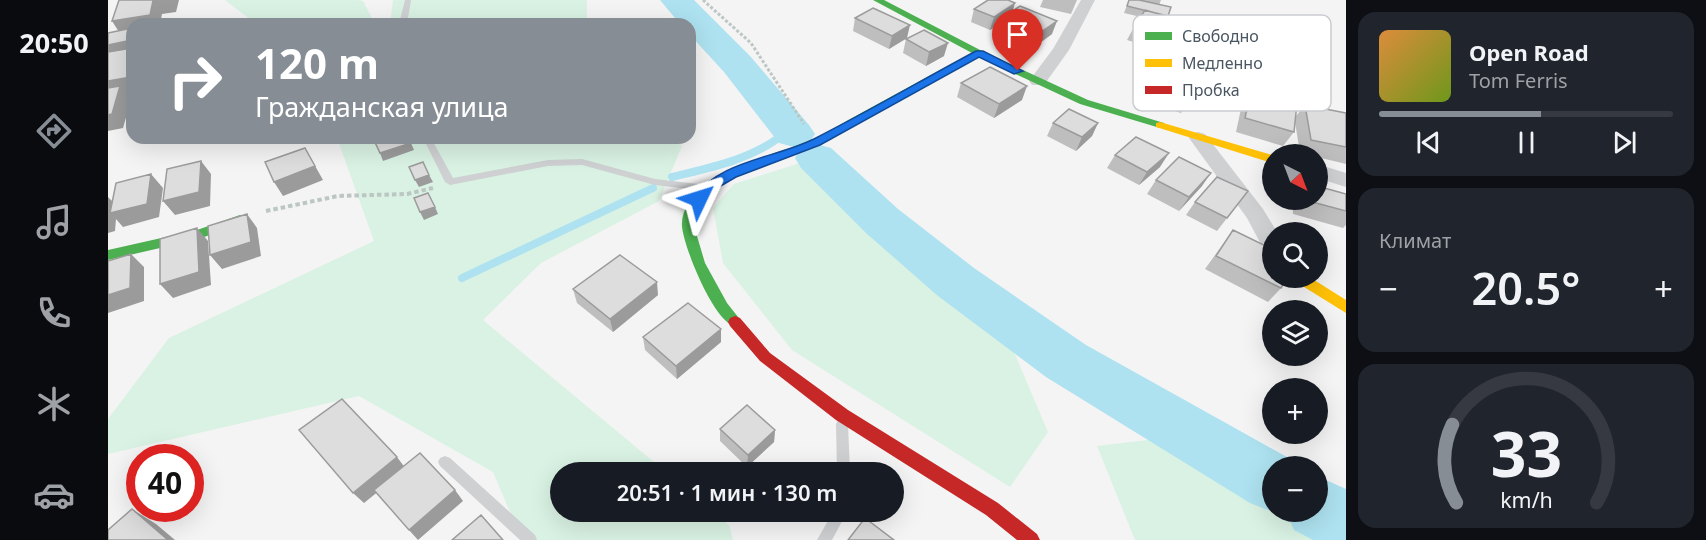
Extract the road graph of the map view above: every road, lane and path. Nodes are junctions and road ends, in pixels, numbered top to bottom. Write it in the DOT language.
graph roads {
  1 [pos="408,0"];
  2 [pos="703,0"];
  3 [pos="877,0"];
  4 [pos="1088,0"];
  5 [pos="404,18"];
  6 [pos="979,53"];
  7 [pos="1038,81"];
  8 [pos="1198,138"];
  9 [pos="816,142"];
  10 [pos="430,144"];
  11 [pos="1262,156"];
  12 [pos="1328,174"];
  13 [pos="1346,180"];
  14 [pos="450,182"];
  15 [pos="708,188"];
  16 [pos="240,219"];
  17 [pos="1262,225"];
  18 [pos="108,255"];
  19 [pos="1314,288"];
  20 [pos="1346,307"];
  21 [pos="842,415"];
  22 [pos="445,462"];
  23 [pos="844,462"];
  24 [pos="834,522"];
  25 [pos="530,540"];
  26 [pos="824,540"];
  27 [pos="1031,540"];
  1 -- 5 [label="lane"];
  2 -- 9 [label="path"];
  3 -- 6 [label="street"];
  4 -- 7 [label="street"];
  6 -- 7 [label="street"];
  6 -- 9 [label="street"];
  7 -- 8 [label="street"];
  8 -- 11 [label="street"];
  8 -- 17 [label="street"];
  9 -- 15 [label="street"];
  10 -- 14 [label="lane"];
  12 -- 13 [label="street"];
  14 -- 15 [label="lane"];
  14 -- 16 [label="path"];
  15 -- 21 [label="street"];
  16 -- 18 [label="street"];
  19 -- 20 [label="street"];
  21 -- 23 [label="lane"];
  21 -- 27 [label="street"];
  22 -- 25 [label="lane"];
  24 -- 26 [label="lane"];
}
